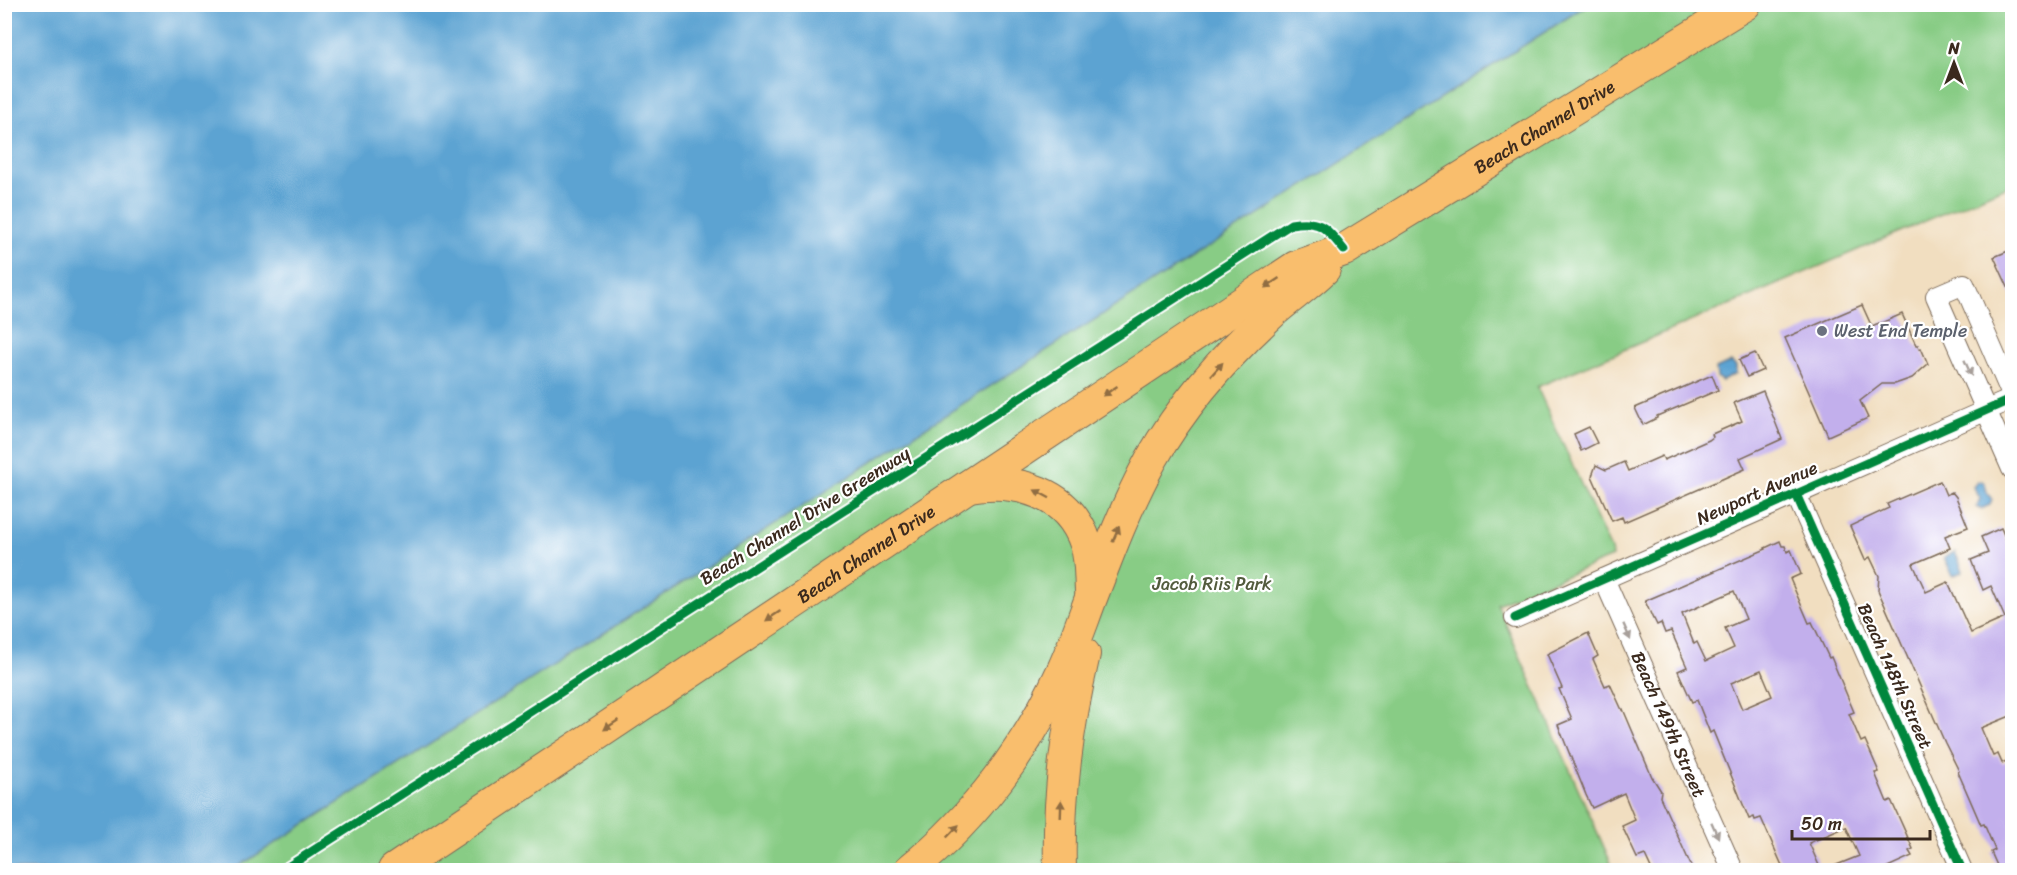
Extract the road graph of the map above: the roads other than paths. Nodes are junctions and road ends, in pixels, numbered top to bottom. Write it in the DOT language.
graph roads {
  1 [pos="1745,4"];
  2 [pos="1344,250"];
  3 [pos="2013,397"];
  4 [pos="1987,410"];
  5 [pos="2013,469"];
  6 [pos="968,486"];
  7 [pos="1797,494"];
  8 [pos="1604,579"];
  9 [pos="1091,597"];
  10 [pos="1515,618"];
  11 [pos="394,870"];
  12 [pos="910,870"];
  13 [pos="1060,870"];
  14 [pos="1732,870"];
  15 [pos="1962,870"];
  1 -- 2 [label="main road, Beach Channel Drive"];
  2 -- 6 [label="main road, Beach Channel Drive, one-way"];
  9 -- 2 [label="main road, Beach Channel Drive, one-way"];
  3 -- 4 [label="street, Newport Avenue"];
  3 -- 4 [label="street, one-way"];
  4 -- 5 [label="street"];
  4 -- 7 [label="street, Newport Avenue"];
  9 -- 6 [label="main road, one-way"];
  6 -- 11 [label="main road, Beach Channel Drive, one-way"];
  7 -- 8 [label="street, Newport Avenue"];
  7 -- 15 [label="street, Beach 148th Street"];
  8 -- 10 [label="street, Newport Avenue"];
  8 -- 14 [label="street, Beach 149th Street, one-way"];
  12 -- 9 [label="main road, Beach Channel Drive, one-way"];
  13 -- 9 [label="main road, one-way"];
}
